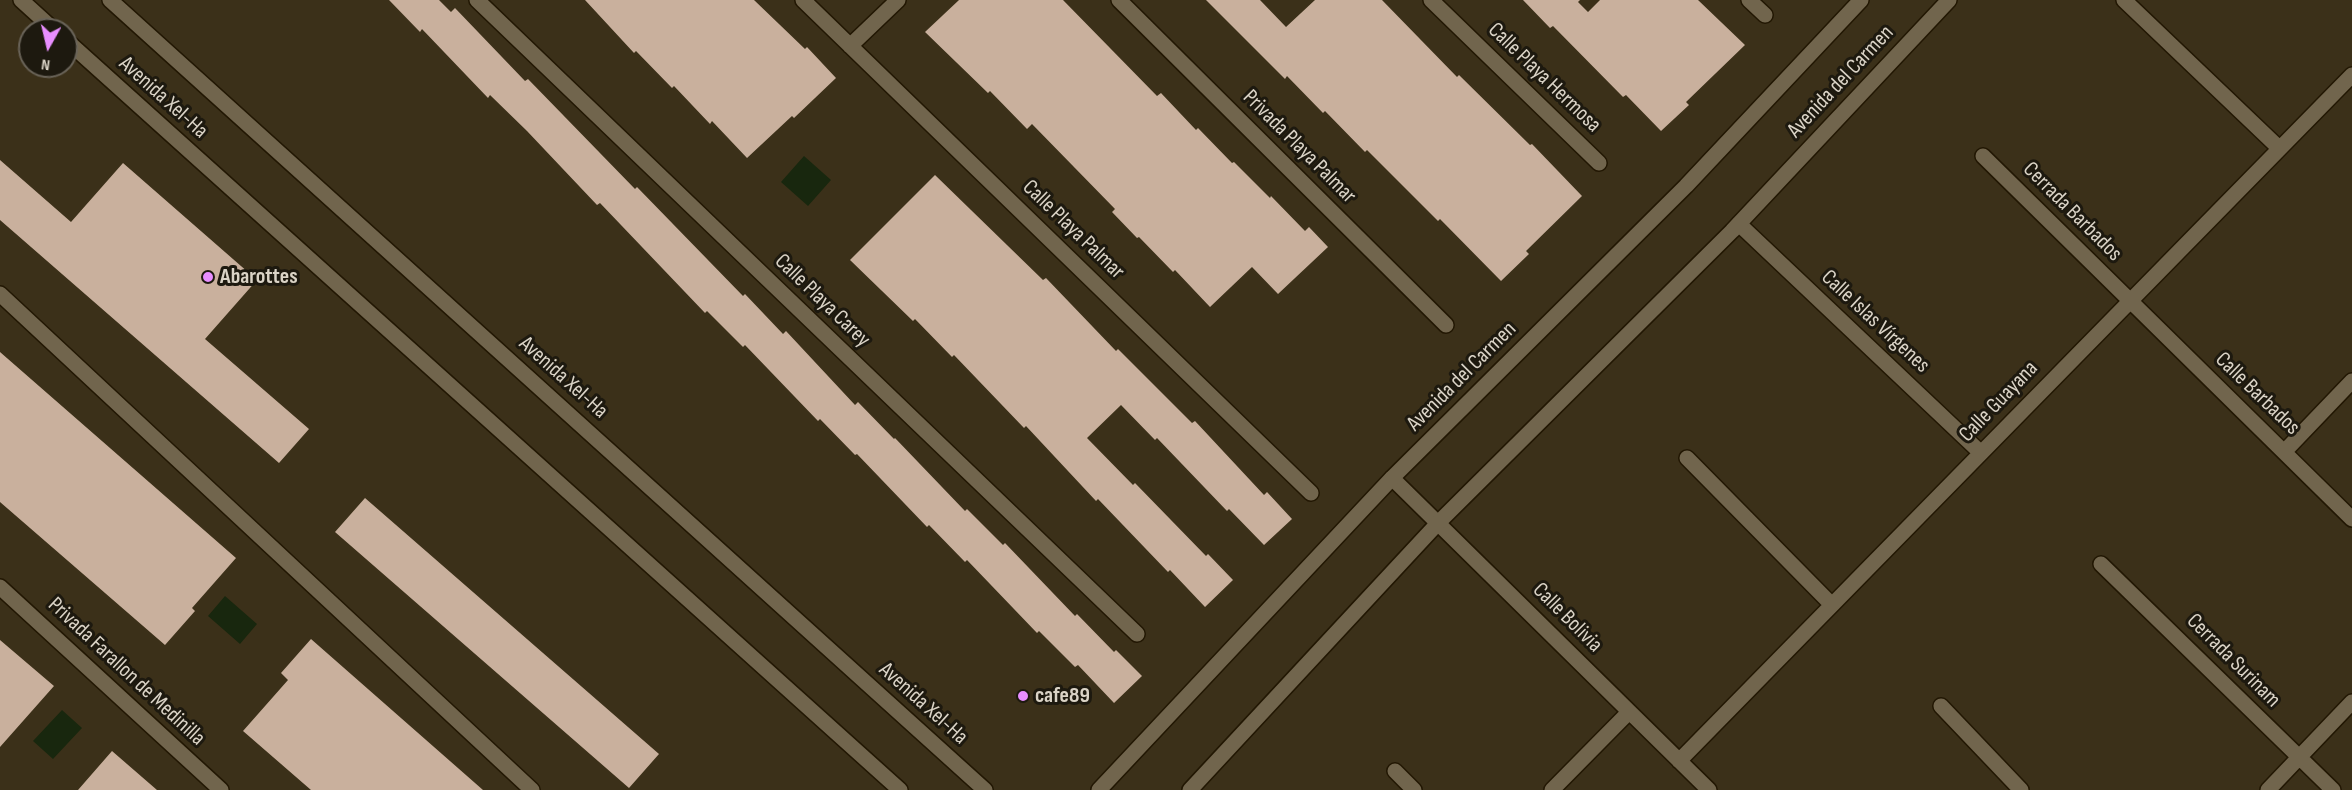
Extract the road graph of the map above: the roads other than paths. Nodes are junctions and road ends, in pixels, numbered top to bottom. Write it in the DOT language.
graph roads {
  1 [pos="21,0"];
  2 [pos="110,0"];
  3 [pos="477,0"];
  4 [pos="803,0"];
  5 [pos="898,0"];
  6 [pos="1119,0"];
  7 [pos="1431,0"];
  8 [pos="1749,0"];
  9 [pos="1861,0"];
  10 [pos="1949,0"];
  11 [pos="2124,0"];
  12 [pos="1765,15"];
  13 [pos="41,18"];
  14 [pos="850,46"];
  15 [pos="78,51"];
  16 [pos="2352,75"];
  17 [pos="2279,148"];
  18 [pos="1983,156"];
  19 [pos="1599,163"];
  20 [pos="1739,224"];
  21 [pos="0,294"];
  22 [pos="2129,301"];
  23 [pos="1446,325"];
  24 [pos="2352,381"];
  25 [pos="2284,452"];
  26 [pos="1981,453"];
  27 [pos="1687,458"];
  28 [pos="1392,478"];
  29 [pos="1311,493"];
  30 [pos="2352,519"];
  31 [pos="1439,522"];
  32 [pos="2101,564"];
  33 [pos="0,587"];
  34 [pos="1832,605"];
  35 [pos="1137,634"];
  36 [pos="2352,702"];
  37 [pos="1941,706"];
  38 [pos="1629,711"];
  39 [pos="2299,758"];
  40 [pos="1679,761"];
  41 [pos="1395,771"];
  42 [pos="221,790"];
  43 [pos="532,790"];
  44 [pos="900,790"];
  45 [pos="985,790"];
  46 [pos="1099,790"];
  47 [pos="1190,790"];
  48 [pos="1414,790"];
  49 [pos="1552,790"];
  50 [pos="1709,790"];
  51 [pos="2021,790"];
  52 [pos="2268,790"];
  53 [pos="2333,790"];
  1 -- 13 [label="street"];
  2 -- 45 [label="street, Avenida Xel-Ha"];
  3 -- 35 [label="street, Calle Playa Carey"];
  4 -- 14 [label="street, Calle Playa Palmar"];
  5 -- 14 [label="street"];
  6 -- 23 [label="street, Privada Playa Palmar"];
  7 -- 19 [label="street, Calle Playa Hermosa"];
  8 -- 12 [label="street"];
  9 -- 28 [label="street, Avenida del Carmen"];
  10 -- 20 [label="street, Avenida del Carmen"];
  11 -- 17 [label="street"];
  14 -- 29 [label="street, Calle Playa Palmar"];
  15 -- 44 [label="street, Avenida Xel-Ha"];
  16 -- 17 [label="street, Calle Guayana"];
  17 -- 22 [label="street, Calle Guayana"];
  18 -- 22 [label="street, Cerrada Barbados"];
  20 -- 26 [label="street, Calle Islas Vírgenes"];
  20 -- 31 [label="street, Avenida del Carmen"];
  21 -- 43 [label="street"];
  22 -- 25 [label="street, Calle Barbados"];
  22 -- 26 [label="street, Calle Guayana"];
  24 -- 25 [label="street"];
  25 -- 30 [label="street, Calle Barbados"];
  26 -- 34 [label="street, Calle Guayana"];
  27 -- 34 [label="street"];
  28 -- 31 [label="street, Calle Bolivia"];
  28 -- 46 [label="street, Avenida del Carmen"];
  31 -- 38 [label="street, Calle Bolivia"];
  31 -- 47 [label="street, Avenida del Carmen"];
  32 -- 39 [label="street, Cerrada Surinam"];
  33 -- 42 [label="street, Privada Farallon de Medinilla"];
  34 -- 40 [label="street, Calle Guayana"];
  36 -- 39 [label="street"];
  37 -- 51 [label="street"];
  38 -- 40 [label="street, Calle Bolivia"];
  38 -- 49 [label="street"];
  39 -- 52 [label="street"];
  39 -- 53 [label="street, Cerrada Surinam"];
  40 -- 50 [label="street, Calle Bolivia"];
  41 -- 48 [label="street"];
}
